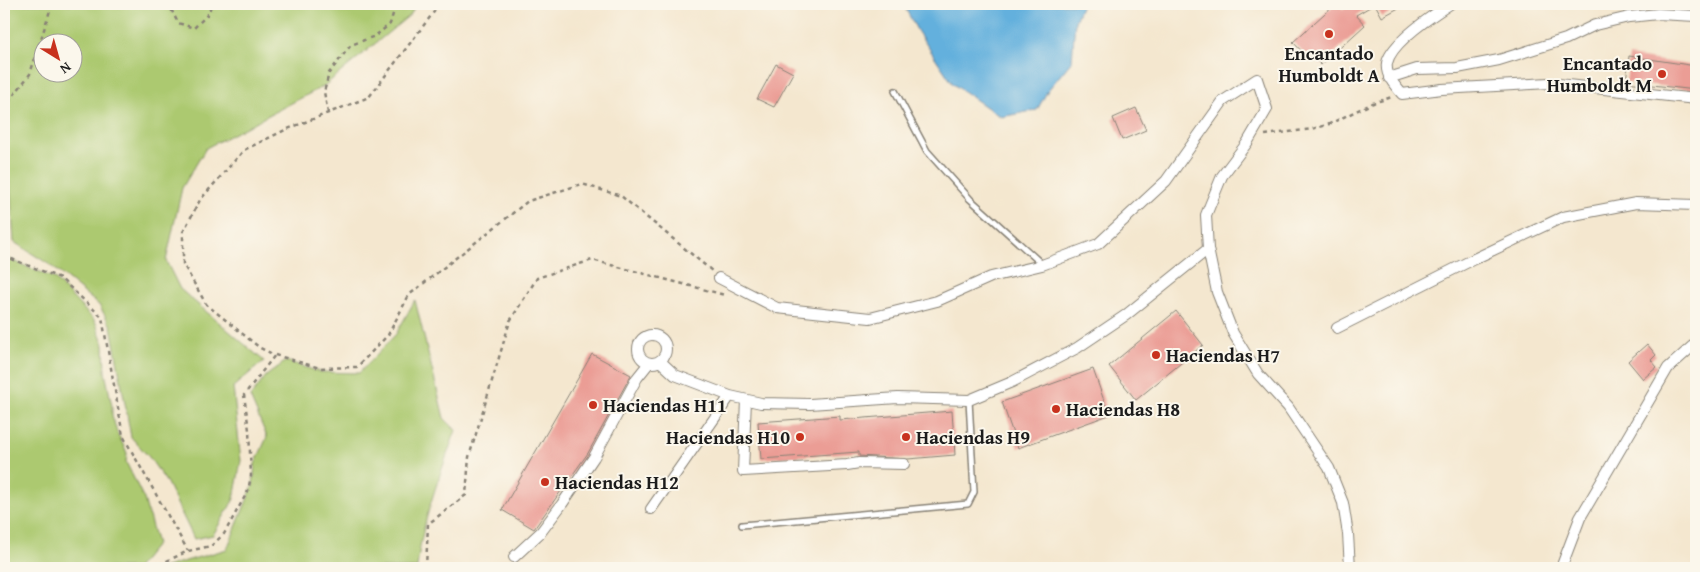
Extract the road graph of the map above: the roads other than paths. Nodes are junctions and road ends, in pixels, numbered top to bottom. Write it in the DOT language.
graph roads {
  1 [pos="1450,4"];
  2 [pos="1696,16"];
  3 [pos="1389,78"];
  4 [pos="895,91"];
  5 [pos="1696,99"];
  6 [pos="1696,205"];
  7 [pos="1208,250"];
  8 [pos="1042,265"];
  9 [pos="719,278"];
  10 [pos="1337,328"];
  11 [pos="1696,343"];
  12 [pos="730,396"];
  13 [pos="746,400"];
  14 [pos="970,400"];
  15 [pos="904,464"];
  16 [pos="651,509"];
  17 [pos="742,526"];
  18 [pos="514,557"];
  19 [pos="1350,568"];
  20 [pos="1561,568"];
  1 -- 3 [label="street"];
  2 -- 3 [label="street"];
  3 -- 5 [label="street"];
  4 -- 8 [label="lane"];
  6 -- 10 [label="street"];
  7 -- 8 [label="street"];
  7 -- 14 [label="street"];
  7 -- 19 [label="street"];
  8 -- 9 [label="street"];
  11 -- 20 [label="street"];
  12 -- 13 [label="street"];
  12 -- 16 [label="street"];
  12 -- 18 [label="street"];
  13 -- 14 [label="street"];
  13 -- 15 [label="street"];
  14 -- 17 [label="lane"];
}
